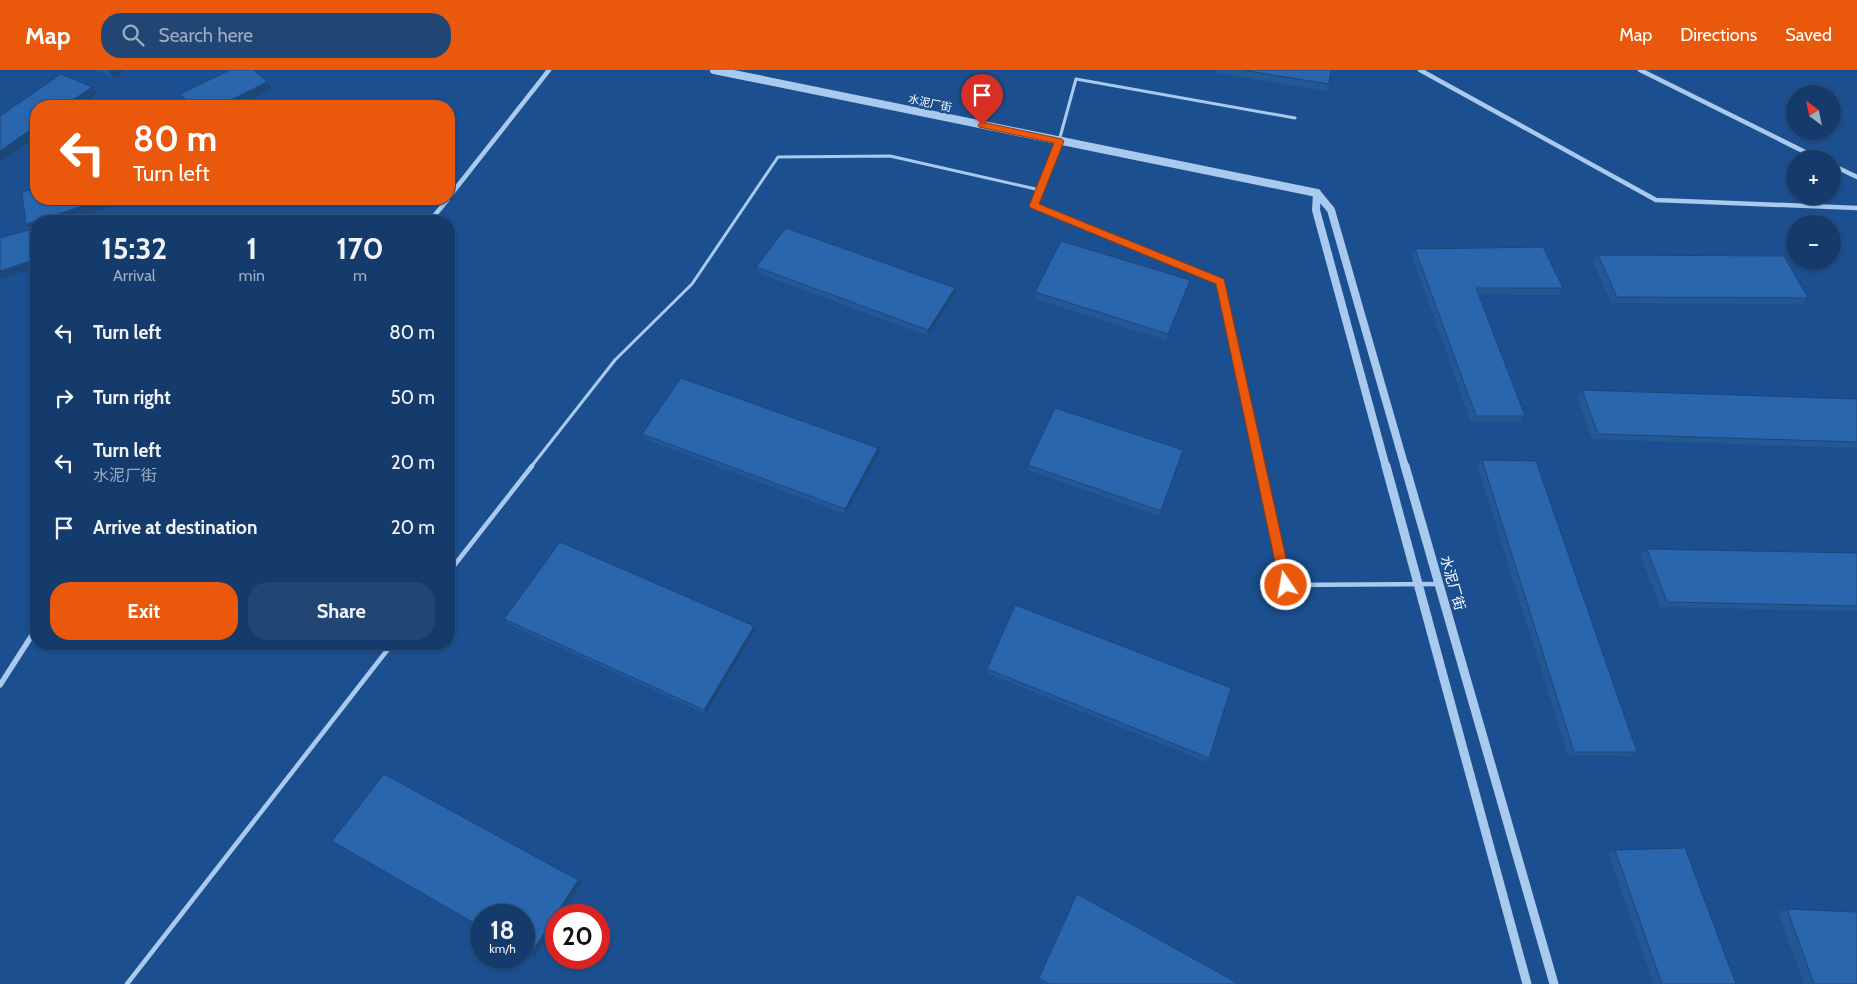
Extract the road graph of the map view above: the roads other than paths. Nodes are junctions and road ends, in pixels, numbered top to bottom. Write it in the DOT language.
graph roads {
  1 [pos="548,70"];
  2 [pos="714,70"];
  3 [pos="1420,70"];
  4 [pos="1640,70"];
  5 [pos="1295,118"];
  6 [pos="1059,141"];
  7 [pos="1801,150"];
  8 [pos="1841,170"];
  9 [pos="1857,178"];
  10 [pos="455,189"];
  11 [pos="1040,190"];
  12 [pos="1317,193"];
  13 [pos="443,205"];
  14 [pos="1857,208"];
  15 [pos="435,215"];
  16 [pos="455,564"];
  17 [pos="1417,583"];
  18 [pos="1440,584"];
  19 [pos="30,638"];
  20 [pos="387,650"];
  21 [pos="0,685"];
  22 [pos="127,984"];
  23 [pos="1527,984"];
  24 [pos="1554,984"];
  1 -- 10 [label="street"];
  2 -- 6 [label="street, 水泥厂街"];
  3 -- 14 [label="street"];
  4 -- 7 [label="street"];
  5 -- 6 [label="lane"];
  6 -- 11 [label="lane"];
  6 -- 12 [label="street, 水泥厂街"];
  8 -- 9 [label="street"];
  11 -- 16 [label="lane"];
  11 -- 17 [label="lane"];
  12 -- 17 [label="street"];
  12 -- 18 [label="street, 水泥厂街"];
  13 -- 15 [label="street"];
  17 -- 18 [label="lane"];
  17 -- 23 [label="street"];
  18 -- 24 [label="street, 水泥厂街"];
  19 -- 21 [label="street"];
  20 -- 22 [label="lane"];
}
